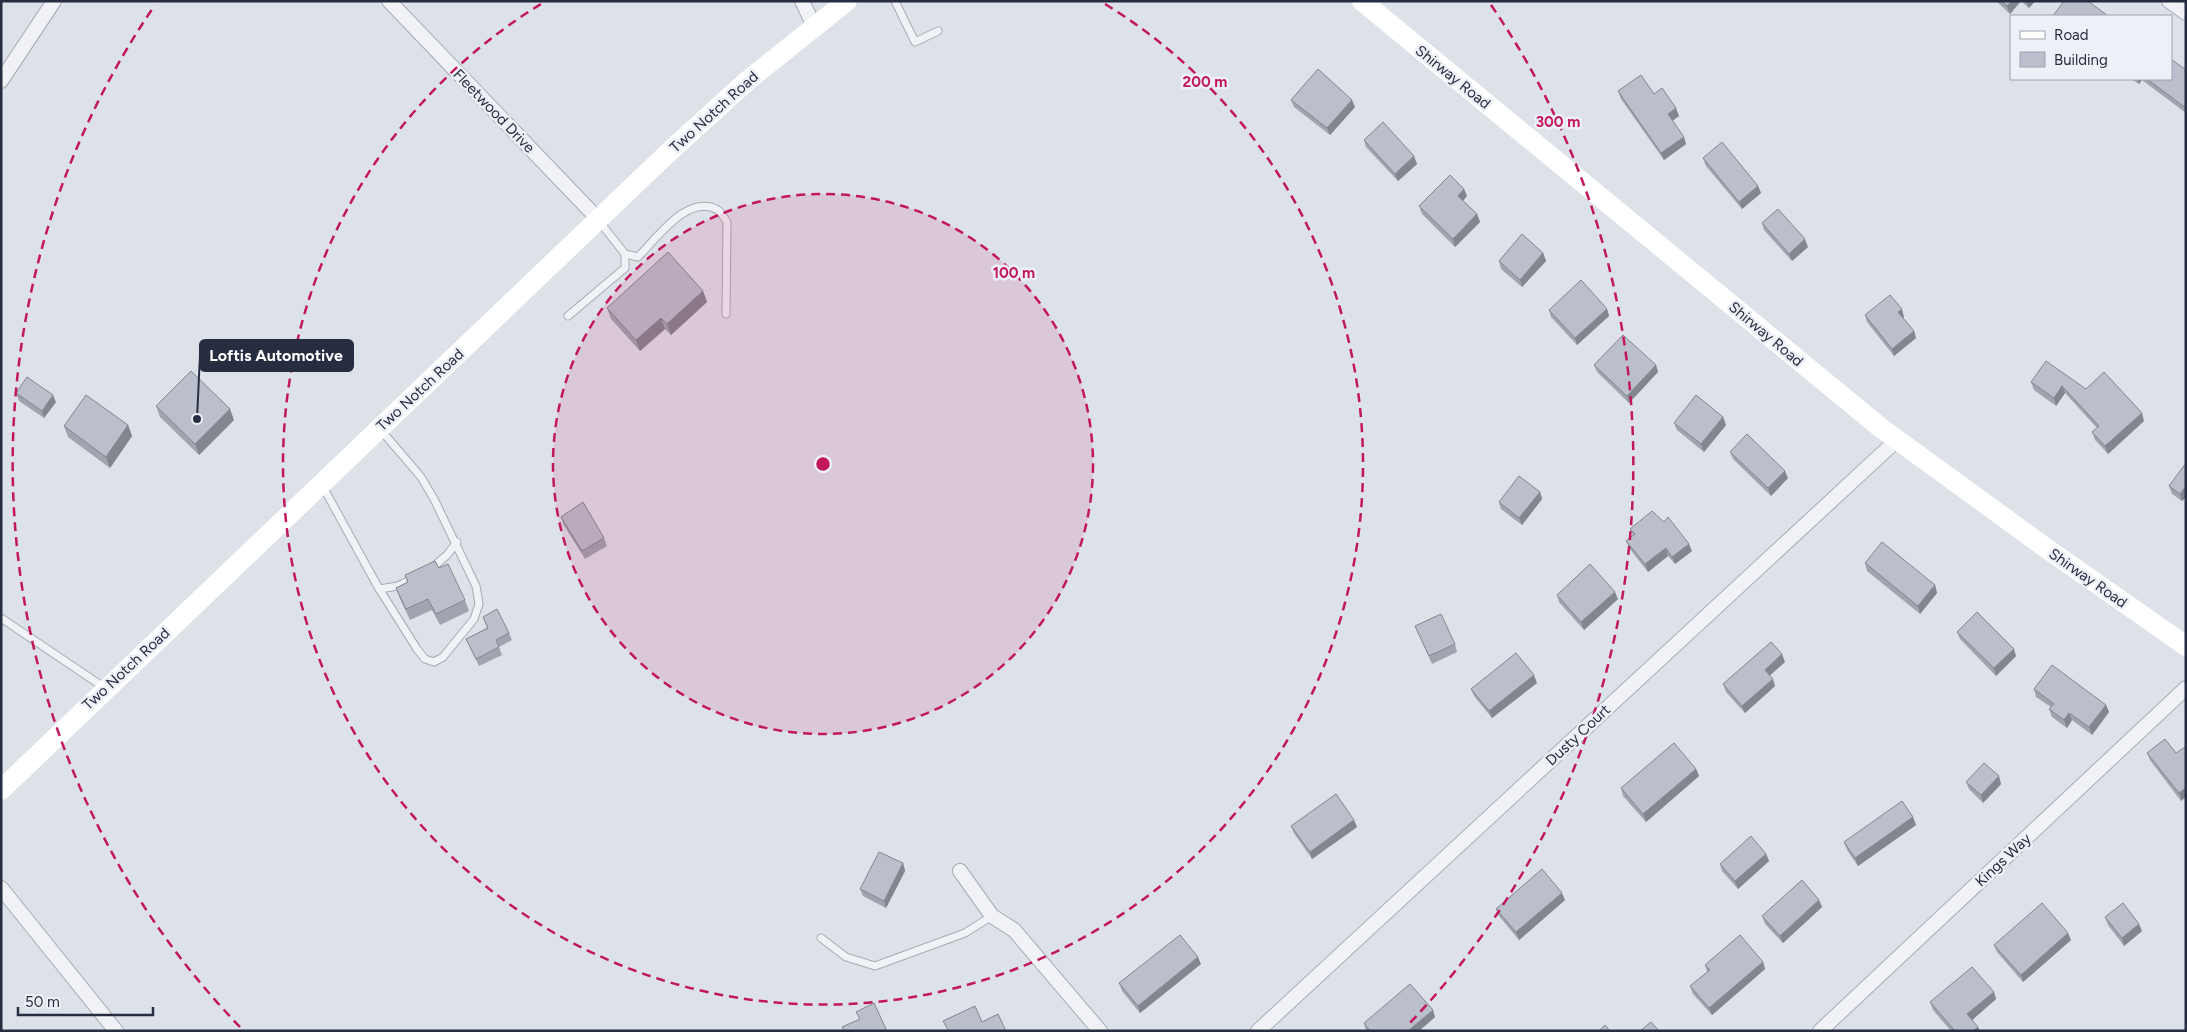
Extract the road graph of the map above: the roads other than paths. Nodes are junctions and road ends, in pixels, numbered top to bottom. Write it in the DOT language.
graph roads {
  1 [pos="54,1"];
  2 [pos="389,1"];
  3 [pos="802,1"];
  4 [pos="848,1"];
  5 [pos="895,1"];
  6 [pos="1362,1"];
  7 [pos="2169,1"];
  8 [pos="2186,14"];
  9 [pos="814,26"];
  10 [pos="938,31"];
  11 [pos="1,81"];
  12 [pos="598,220"];
  13 [pos="625,254"];
  14 [pos="726,314"];
  15 [pos="568,316"];
  16 [pos="380,428"];
  17 [pos="1898,439"];
  18 [pos="322,484"];
  19 [pos="457,542"];
  20 [pos="379,588"];
  21 [pos="1,618"];
  22 [pos="2186,646"];
  23 [pos="2186,688"];
  24 [pos="106,689"];
  25 [pos="1,790"];
  26 [pos="960,872"];
  27 [pos="1,888"];
  28 [pos="992,916"];
  29 [pos="821,938"];
  30 [pos="116,1031"];
  31 [pos="1100,1031"];
  32 [pos="1258,1031"];
  33 [pos="1820,1031"];
  1 -- 11 [label="street"];
  2 -- 12 [label="street, Fleetwood Drive"];
  3 -- 9 [label="street"];
  4 -- 9 [label="street, Two Notch Road"];
  5 -- 10 [label="lane"];
  6 -- 17 [label="street, Shirway Road"];
  7 -- 8 [label="street"];
  9 -- 12 [label="street, Two Notch Road"];
  12 -- 13 [label="lane"];
  12 -- 16 [label="street, Two Notch Road"];
  13 -- 14 [label="lane"];
  13 -- 15 [label="lane"];
  16 -- 18 [label="street, Two Notch Road"];
  16 -- 19 [label="lane"];
  17 -- 22 [label="street, Shirway Road"];
  17 -- 32 [label="street, Dusty Court"];
  18 -- 20 [label="lane"];
  18 -- 24 [label="street, Two Notch Road"];
  19 -- 20 [label="lane"];
  19 -- 20 [label="lane"];
  21 -- 24 [label="lane"];
  23 -- 33 [label="street, Kings Way"];
  24 -- 25 [label="street, Two Notch Road"];
  26 -- 28 [label="street"];
  27 -- 30 [label="street"];
  28 -- 29 [label="lane"];
  28 -- 31 [label="street"];
}
